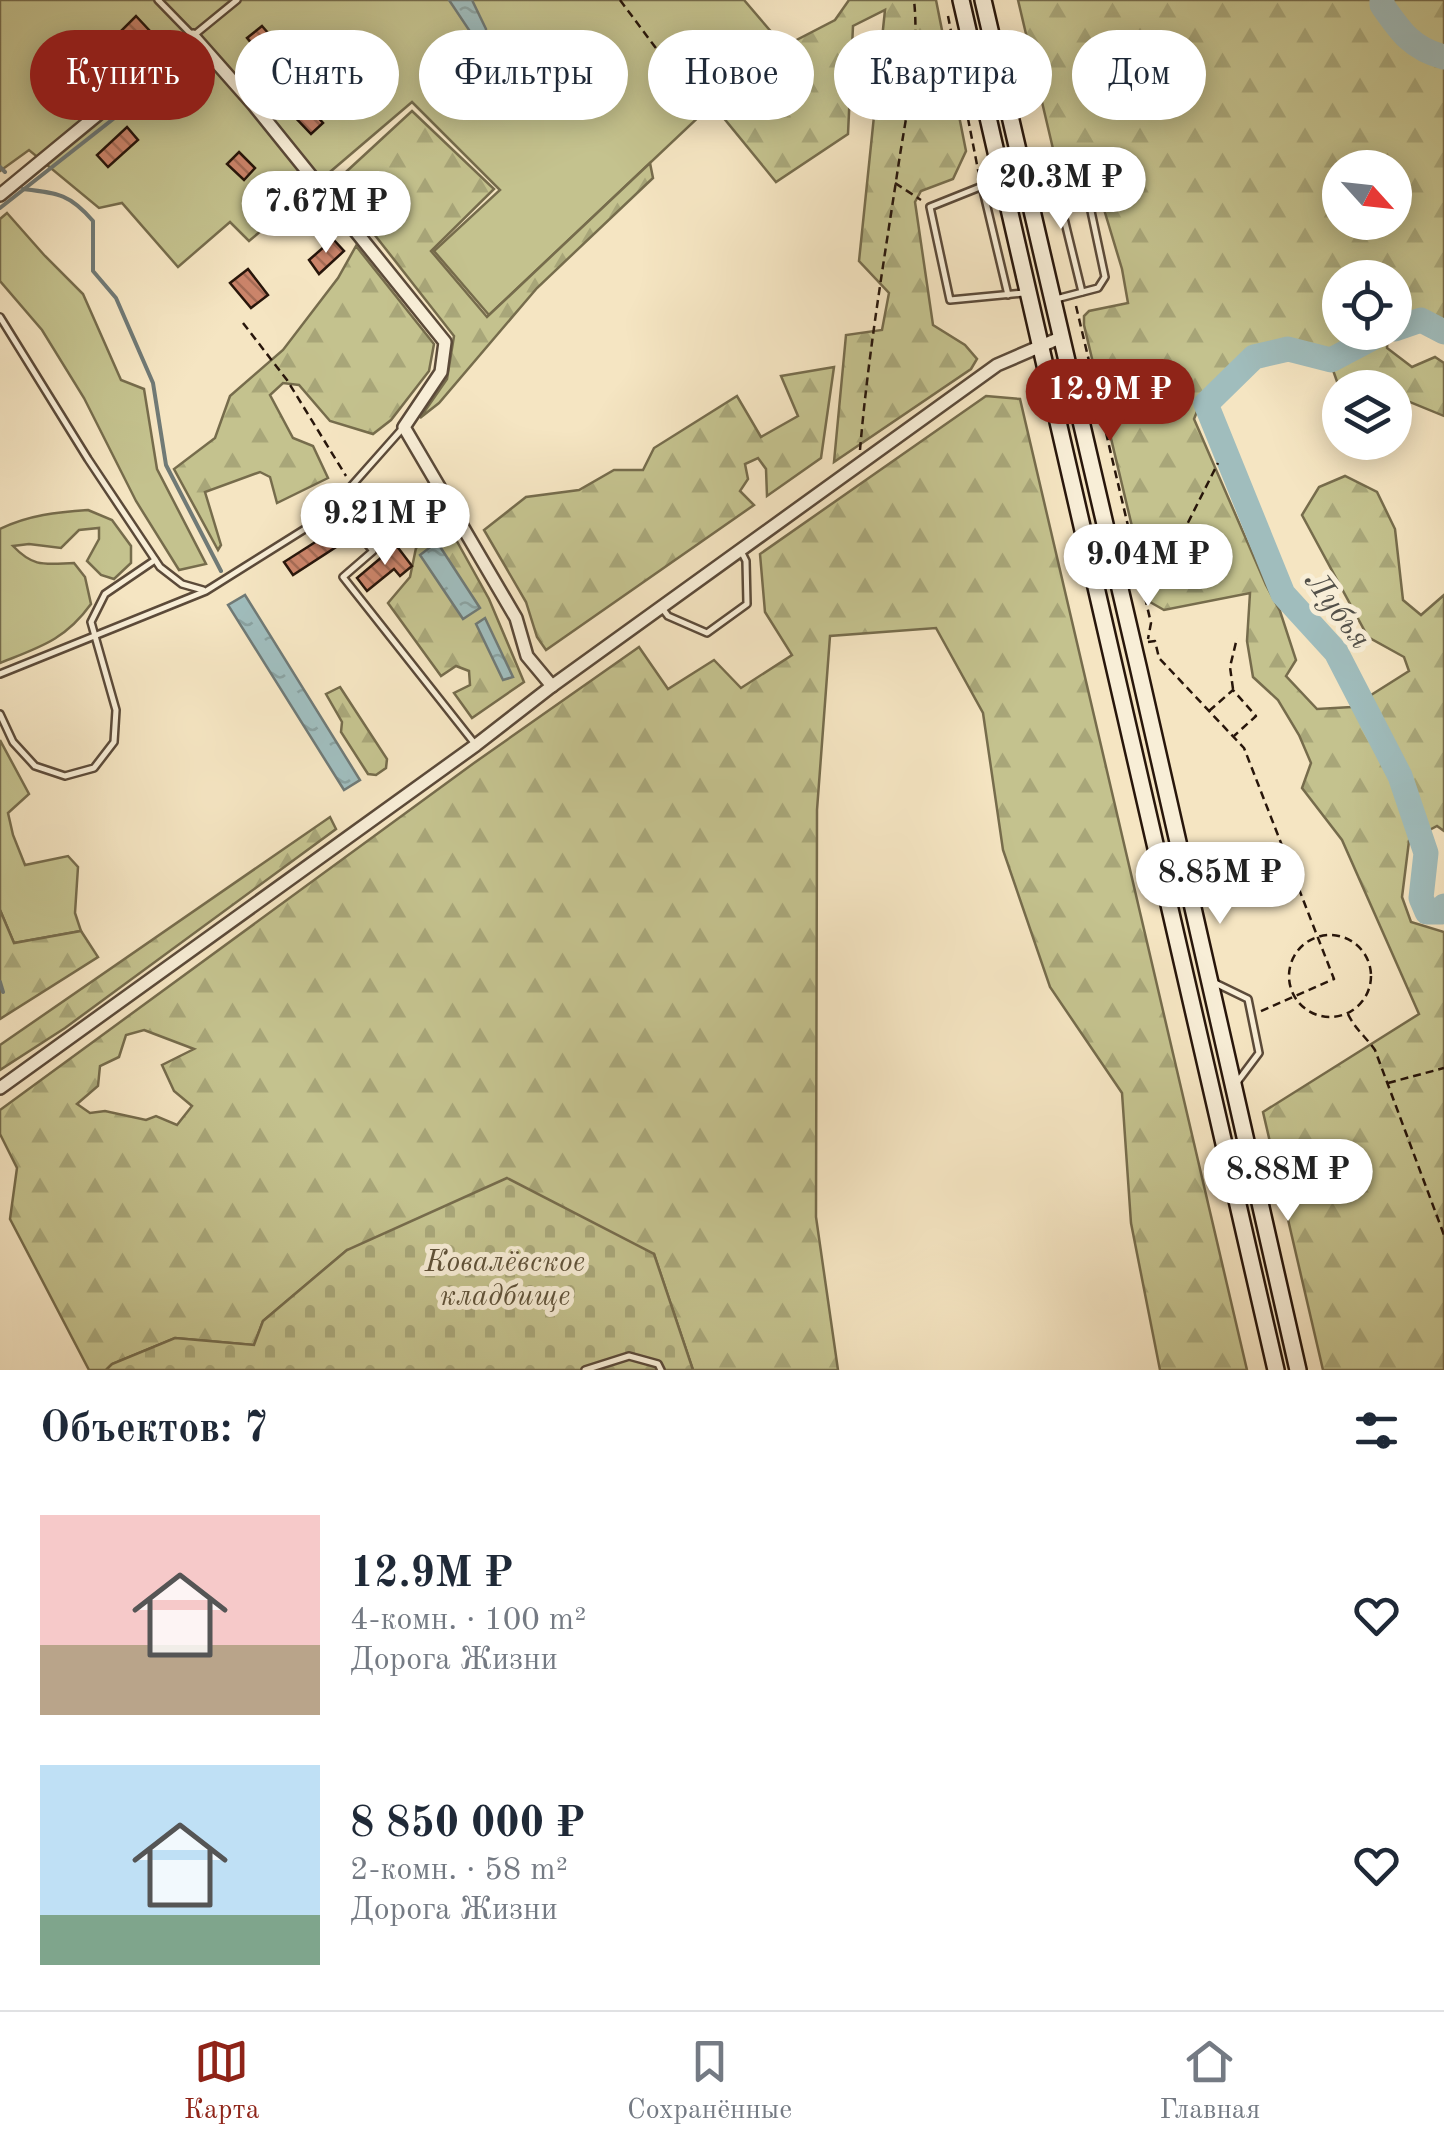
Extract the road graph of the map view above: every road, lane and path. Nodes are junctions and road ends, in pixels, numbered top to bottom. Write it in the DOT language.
graph roads {
  1 [pos="158,0"];
  2 [pos="236,0"];
  3 [pos="620,0"];
  4 [pos="914,0"];
  5 [pos="961,0"];
  6 [pos="983,0"];
  7 [pos="949,19"];
  8 [pos="186,30"];
  9 [pos="199,30"];
  10 [pos="648,38"];
  11 [pos="215,62"];
  12 [pos="91,120"];
  13 [pos="1003,178"];
  14 [pos="896,182"];
  15 [pos="982,186"];
  16 [pos="1058,194"];
  17 [pos="0,195"];
  18 [pos="1030,199"];
  19 [pos="930,207"];
  20 [pos="1082,292"];
  21 [pos="1029,293"];
  22 [pos="1074,294"];
  23 [pos="1008,295"];
  24 [pos="1053,300"];
  25 [pos="0,317"];
  26 [pos="243,323"];
  27 [pos="1062,336"];
  28 [pos="1042,345"];
  29 [pos="404,427"];
  30 [pos="859,462"];
  31 [pos="1218,463"];
  32 [pos="352,486"];
  33 [pos="335,505"];
  34 [pos="740,551"];
  35 [pos="154,560"];
  36 [pos="206,591"];
  37 [pos="1147,605"];
  38 [pos="662,608"];
  39 [pos="95,637"];
  40 [pos="1237,638"];
  41 [pos="0,674"];
  42 [pos="552,686"];
  43 [pos="1234,690"];
  44 [pos="1210,712"];
  45 [pos="0,714"];
  46 [pos="1233,737"];
  47 [pos="476,745"];
  48 [pos="1317,937"];
  49 [pos="1209,980"];
  50 [pos="1295,997"];
  51 [pos="1348,1012"];
  52 [pos="1251,1015"];
  53 [pos="1444,1068"];
  54 [pos="1388,1083"];
  55 [pos="1234,1087"];
  56 [pos="0,1088"];
  57 [pos="1444,1235"];
  58 [pos="585,1370"];
  59 [pos="662,1370"];
  60 [pos="1276,1370"];
  61 [pos="1298,1370"];
  1 -- 8 [label="lane"];
  2 -- 9 [label="lane"];
  3 -- 10 [label="path"];
  4 -- 14 [label="path"];
  5 -- 13 [label="main road"];
  6 -- 18 [label="main road"];
  7 -- 15 [label="path"];
  11 -- 29 [label="street"];
  12 -- 17 [label="street"];
  13 -- 15 [label="lane"];
  13 -- 21 [label="main road"];
  14 -- 19 [label="path"];
  14 -- 30 [label="path"];
  15 -- 19 [label="lane"];
  15 -- 23 [label="lane"];
  16 -- 18 [label="lane"];
  16 -- 20 [label="lane"];
  16 -- 20 [label="lane"];
  18 -- 24 [label="main road"];
  19 -- 23 [label="lane"];
  20 -- 22 [label="lane"];
  21 -- 23 [label="lane"];
  21 -- 28 [label="main road"];
  22 -- 24 [label="lane"];
  22 -- 37 [label="path"];
  24 -- 27 [label="main road"];
  25 -- 35 [label="lane"];
  26 -- 32 [label="path"];
  27 -- 28 [label="street"];
  27 -- 49 [label="main road"];
  28 -- 30 [label="street"];
  28 -- 60 [label="main road"];
  29 -- 32 [label="lane"];
  29 -- 42 [label="street"];
  30 -- 34 [label="street"];
  31 -- 37 [label="path"];
  32 -- 33 [label="lane"];
  33 -- 36 [label="lane"];
  33 -- 47 [label="lane"];
  34 -- 38 [label="street"];
  34 -- 38 [label="lane"];
  35 -- 36 [label="lane"];
  35 -- 39 [label="lane"];
  36 -- 39 [label="lane"];
  37 -- 44 [label="path"];
  38 -- 42 [label="street"];
  39 -- 41 [label="lane"];
  39 -- 45 [label="lane"];
  40 -- 43 [label="path"];
  42 -- 47 [label="street"];
  43 -- 44 [label="path"];
  43 -- 46 [label="path"];
  44 -- 46 [label="path"];
  46 -- 48 [label="path"];
  47 -- 56 [label="street"];
  48 -- 50 [label="path"];
  48 -- 50 [label="path"];
  48 -- 51 [label="path"];
  49 -- 52 [label="lane"];
  49 -- 55 [label="main road"];
  50 -- 51 [label="path"];
  50 -- 52 [label="path"];
  51 -- 54 [label="path"];
  52 -- 55 [label="lane"];
  53 -- 54 [label="path"];
  54 -- 57 [label="path"];
  55 -- 61 [label="main road"];
  58 -- 59 [label="lane"];
}
